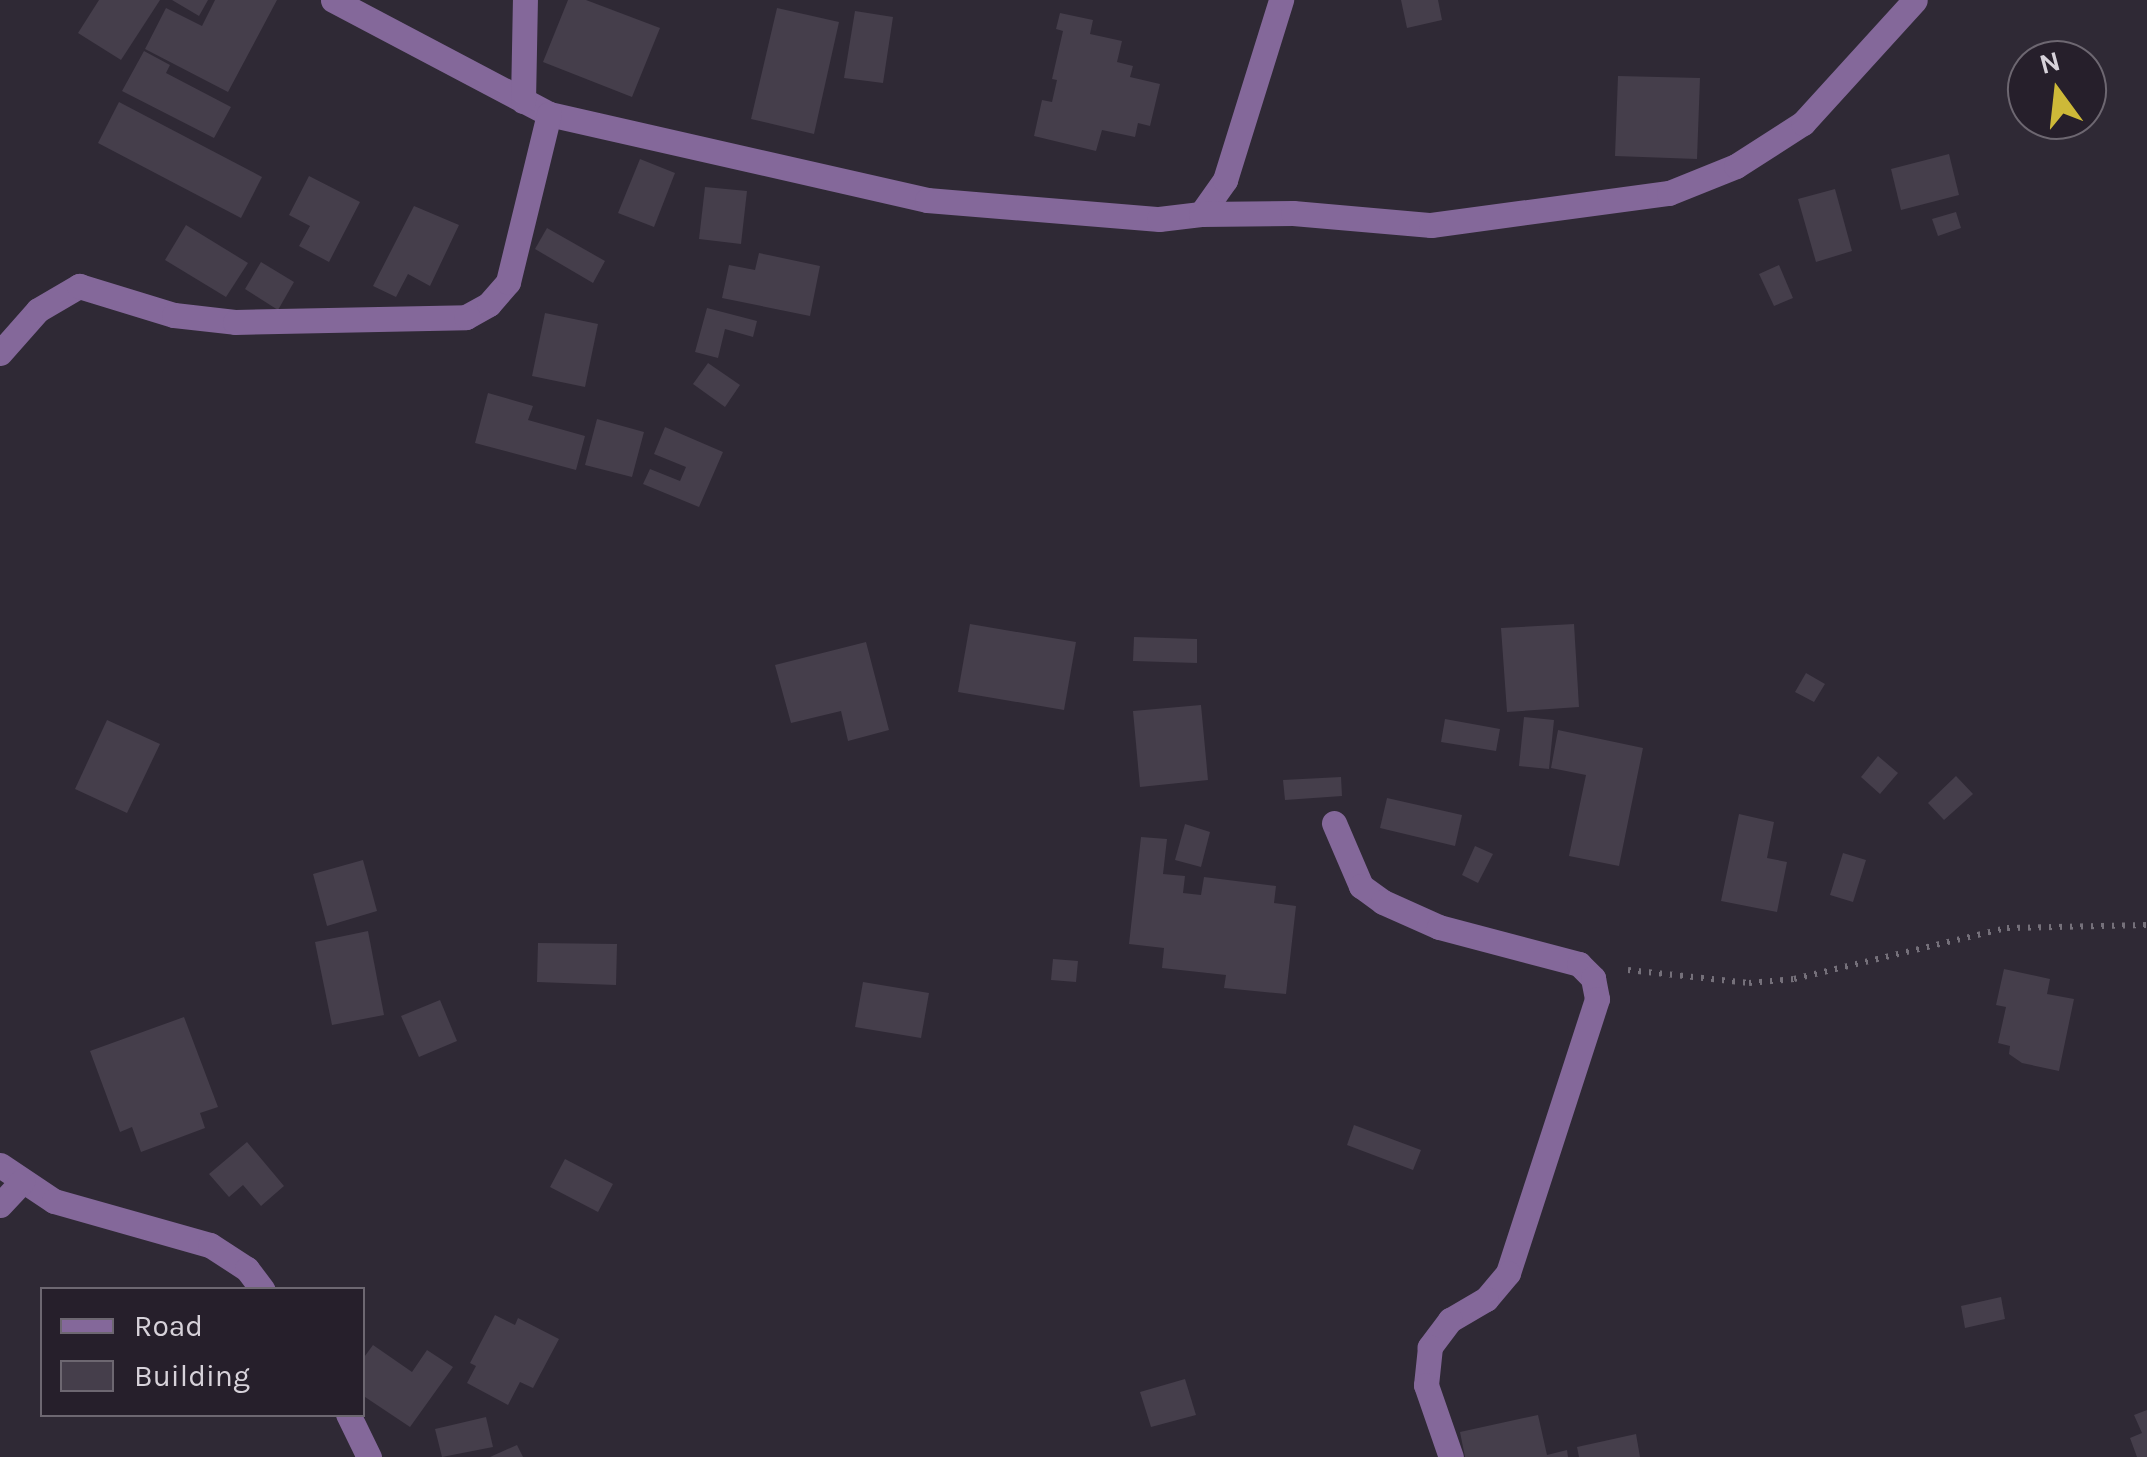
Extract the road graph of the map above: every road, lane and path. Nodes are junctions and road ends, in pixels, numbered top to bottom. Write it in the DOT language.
graph roads {
  1 [pos="333,0"];
  2 [pos="524,0"];
  3 [pos="1281,0"];
  4 [pos="1915,0"];
  5 [pos="523,101"];
  6 [pos="549,114"];
  7 [pos="1202,214"];
  8 [pos="0,352"];
  9 [pos="1334,823"];
  10 [pos="2147,925"];
  11 [pos="1593,978"];
  12 [pos="0,1165"];
  13 [pos="22,1181"];
  14 [pos="0,1205"];
  15 [pos="261,1287"];
  16 [pos="349,1417"];
  17 [pos="369,1457"];
  18 [pos="1451,1457"];
  1 -- 5 [label="street"];
  2 -- 5 [label="street"];
  3 -- 7 [label="street"];
  4 -- 7 [label="street"];
  5 -- 6 [label="street"];
  6 -- 7 [label="street"];
  6 -- 8 [label="street"];
  9 -- 11 [label="street"];
  10 -- 11 [label="path"];
  11 -- 18 [label="street"];
  12 -- 13 [label="street"];
  13 -- 14 [label="street"];
  13 -- 15 [label="street"];
  16 -- 17 [label="street"];
}
